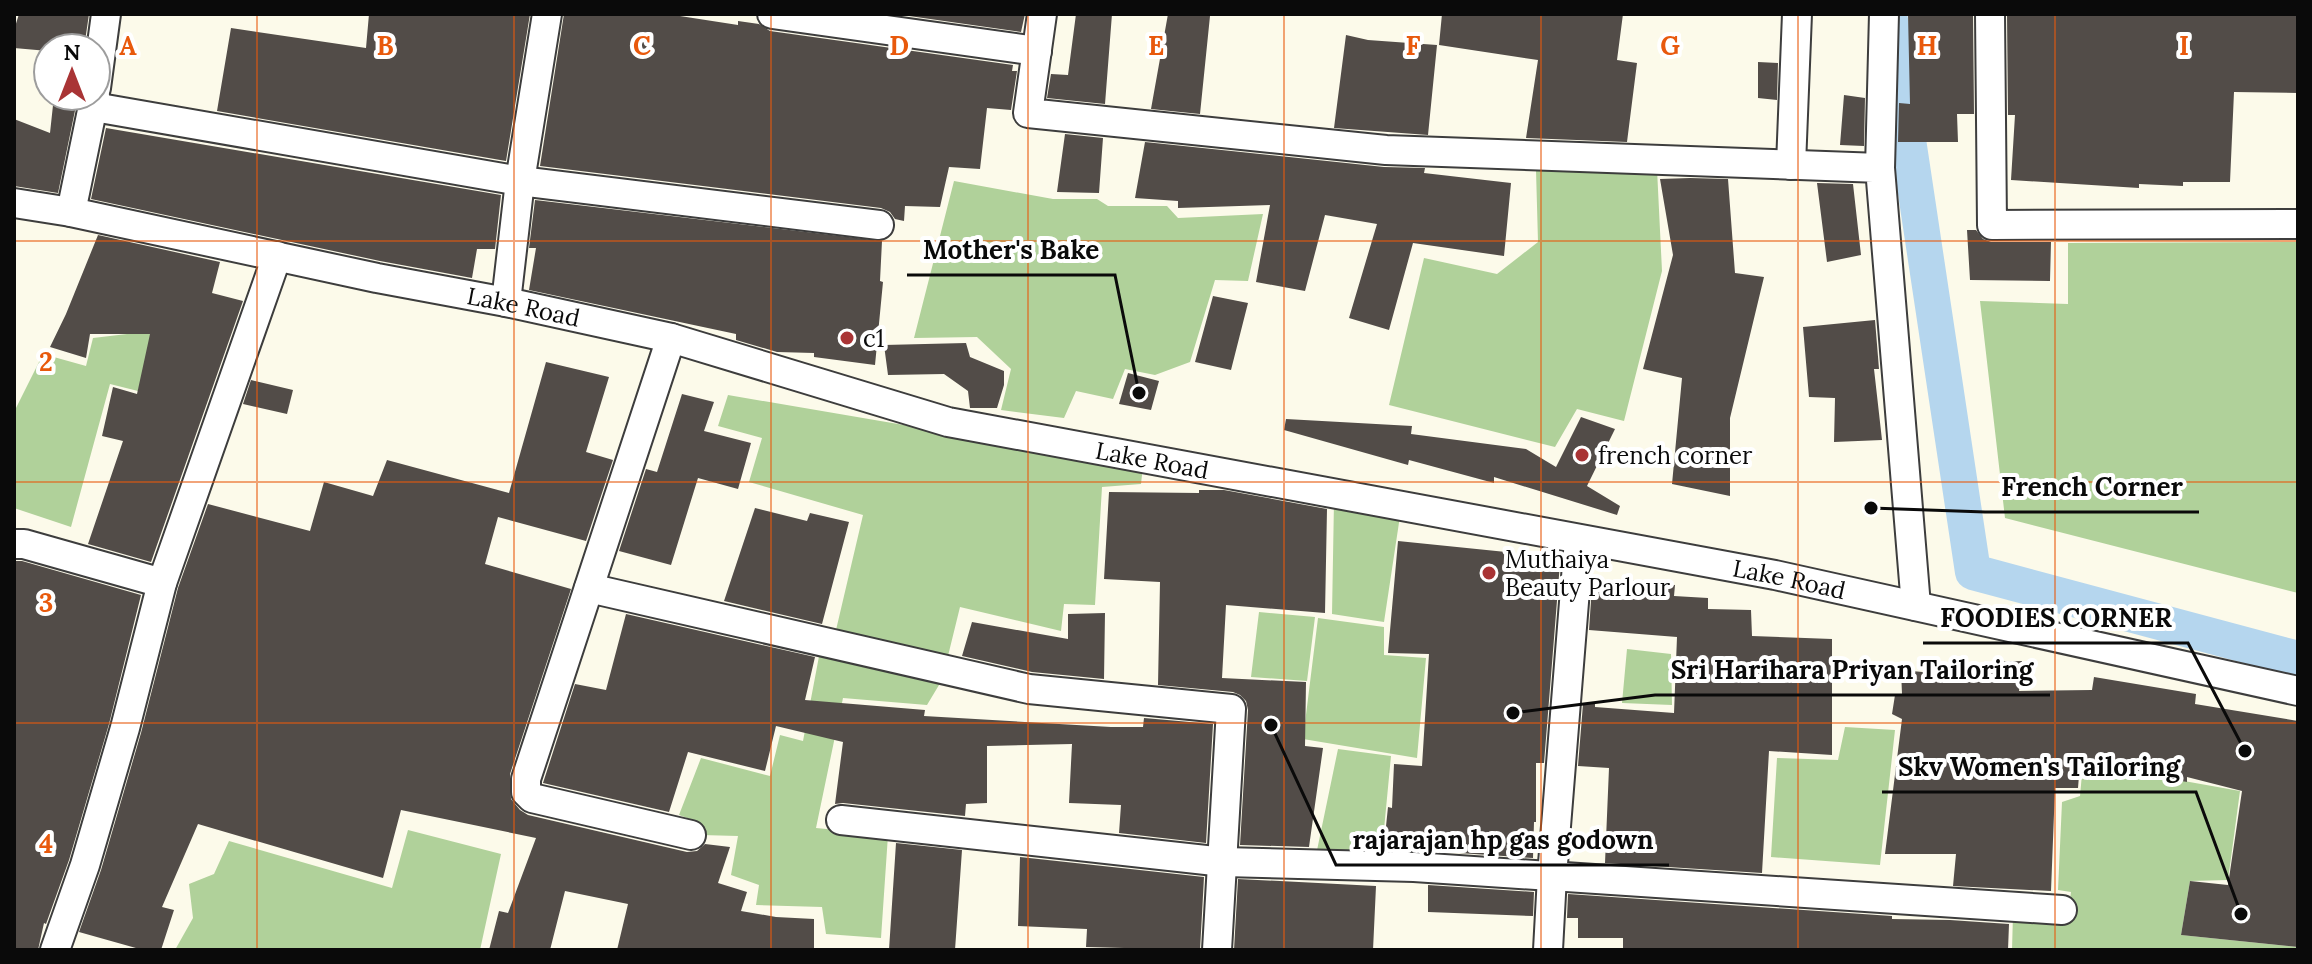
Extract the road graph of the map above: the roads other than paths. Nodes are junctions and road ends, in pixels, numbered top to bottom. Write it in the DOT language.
graph roads {
  1 [pos="547,14"];
  2 [pos="772,14"];
  3 [pos="1042,14"];
  4 [pos="1797,14"];
  5 [pos="1884,14"];
  6 [pos="1990,14"];
  7 [pos="1037,51"];
  8 [pos="112,100"];
  9 [pos="92,112"];
  10 [pos="1791,165"];
  11 [pos="1880,168"];
  12 [pos="520,181"];
  13 [pos="14,203"];
  14 [pos="71,212"];
  15 [pos="2298,224"];
  16 [pos="879,225"];
  17 [pos="277,256"];
  18 [pos="506,302"];
  19 [pos="671,338"];
  20 [pos="1579,540"];
  21 [pos="14,544"];
  22 [pos="162,583"];
  23 [pos="589,588"];
  24 [pos="1916,606"];
  25 [pos="2298,691"];
  26 [pos="841,820"];
  27 [pos="691,835"];
  28 [pos="1224,862"];
  29 [pos="1552,876"];
  30 [pos="2062,910"];
  31 [pos="55,950"];
  32 [pos="1217,950"];
  33 [pos="1548,950"];
  1 -- 12 [label="street"];
  2 -- 7 [label="street"];
  3 -- 7 [label="street"];
  4 -- 10 [label="street"];
  5 -- 11 [label="street"];
  6 -- 15 [label="street"];
  7 -- 10 [label="street"];
  8 -- 12 [label="street"];
  9 -- 14 [label="street"];
  10 -- 11 [label="street"];
  11 -- 24 [label="street"];
  12 -- 16 [label="street"];
  12 -- 18 [label="street"];
  13 -- 14 [label="street, Lake Road"];
  14 -- 17 [label="street, Lake Road"];
  17 -- 18 [label="street, Lake Road"];
  17 -- 22 [label="street"];
  18 -- 19 [label="street, Lake Road"];
  19 -- 20 [label="street, Lake Road"];
  19 -- 23 [label="street"];
  20 -- 24 [label="street, Lake Road"];
  20 -- 29 [label="street"];
  21 -- 22 [label="street"];
  22 -- 31 [label="street"];
  23 -- 27 [label="street"];
  23 -- 28 [label="street"];
  24 -- 25 [label="street, Lake Road"];
  26 -- 28 [label="street"];
  28 -- 29 [label="street"];
  28 -- 32 [label="street"];
  29 -- 30 [label="street"];
  29 -- 33 [label="street"];
}
